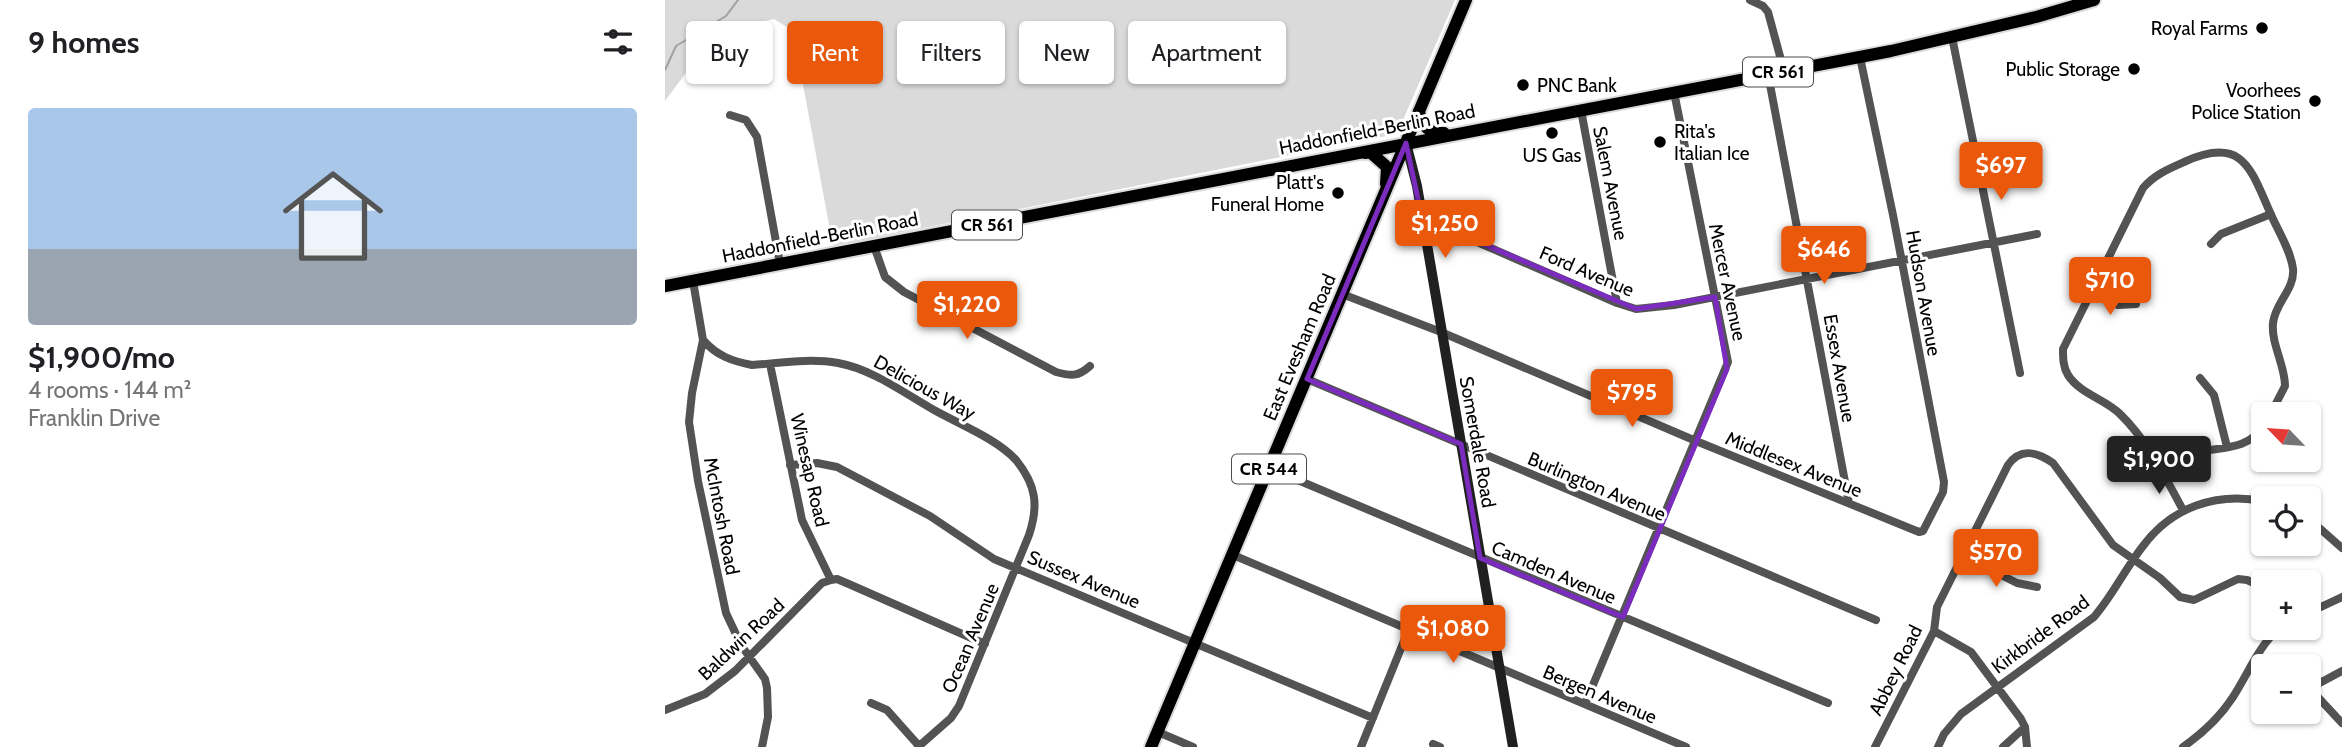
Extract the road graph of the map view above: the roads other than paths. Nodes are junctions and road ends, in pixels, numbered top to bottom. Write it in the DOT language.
graph roads {
  1 [pos="1466,0"];
  2 [pos="1750,0"];
  3 [pos="2094,0"];
  4 [pos="1952,37"];
  5 [pos="1860,57"];
  6 [pos="1784,71"];
  7 [pos="1769,74"];
  8 [pos="1674,92"];
  9 [pos="1581,110"];
  10 [pos="1419,111"];
  11 [pos="730,115"];
  12 [pos="1447,135"];
  13 [pos="1406,143"];
  14 [pos="1360,152"];
  15 [pos="1386,192"];
  16 [pos="2271,214"];
  17 [pos="1422,218"];
  18 [pos="2037,234"];
  19 [pos="1995,243"];
  20 [pos="2210,244"];
  21 [pos="874,246"];
  22 [pos="1902,261"];
  23 [pos="780,264"];
  24 [pos="1808,279"];
  25 [pos="693,281"];
  26 [pos="665,286"];
  27 [pos="2090,293"];
  28 [pos="1342,294"];
  29 [pos="1715,297"];
  30 [pos="1617,303"];
  31 [pos="2136,304"];
  32 [pos="1441,332"];
  33 [pos="703,340"];
  34 [pos="770,364"];
  35 [pos="1090,366"];
  36 [pos="2020,373"];
  37 [pos="2200,378"];
  38 [pos="1307,379"];
  39 [pos="2277,402"];
  40 [pos="1696,441"];
  41 [pos="2251,441"];
  42 [pos="1461,444"];
  43 [pos="2227,447"];
  44 [pos="790,464"];
  45 [pos="1269,468"];
  46 [pos="2160,468"];
  47 [pos="2251,500"];
  48 [pos="1849,503"];
  49 [pos="2183,510"];
  50 [pos="2321,529"];
  51 [pos="1660,530"];
  52 [pos="1923,531"];
  53 [pos="2342,548"];
  54 [pos="1233,555"];
  55 [pos="1963,556"];
  56 [pos="1480,558"];
  57 [pos="2134,559"];
  58 [pos="1016,568"];
  59 [pos="831,580"];
  60 [pos="2251,582"];
  61 [pos="2037,587"];
  62 [pos="2342,597"];
  63 [pos="2321,607"];
  64 [pos="1623,617"];
  65 [pos="1876,620"];
  66 [pos="1408,631"];
  67 [pos="1934,631"];
  68 [pos="2268,640"];
  69 [pos="1194,643"];
  70 [pos="985,644"];
  71 [pos="749,657"];
  72 [pos="1499,669"];
  73 [pos="2342,671"];
  74 [pos="1997,686"];
  75 [pos="871,702"];
  76 [pos="1828,703"];
  77 [pos="1585,704"];
  78 [pos="665,710"];
  79 [pos="1373,718"];
  80 [pos="2342,723"];
  81 [pos="2025,727"];
  82 [pos="1158,732"];
  83 [pos="762,747"];
  84 [pos="918,747"];
  85 [pos="1151,747"];
  86 [pos="1193,747"];
  87 [pos="1361,747"];
  88 [pos="1513,747"];
  89 [pos="1686,747"];
  90 [pos="1875,747"];
  91 [pos="1938,747"];
  92 [pos="2003,747"];
  93 [pos="2027,747"];
  94 [pos="2183,747"];
  1 -- 10 [label="main road, East Evesham Road / CR 544"];
  2 -- 6 [label="street"];
  3 -- 4 [label="main road, Haddonfield-Berlin Road / CR 561"];
  4 -- 5 [label="main road, Haddonfield-Berlin Road / CR 561"];
  4 -- 19 [label="street"];
  5 -- 6 [label="main road, Haddonfield-Berlin Road / CR 561"];
  5 -- 22 [label="street, Hudson Avenue"];
  6 -- 7 [label="main road, Haddonfield-Berlin Road / CR 561"];
  7 -- 8 [label="main road, Haddonfield-Berlin Road / CR 561"];
  7 -- 24 [label="street, Essex Avenue"];
  8 -- 9 [label="main road, Haddonfield-Berlin Road / CR 561"];
  8 -- 29 [label="street, Mercer Avenue"];
  9 -- 12 [label="main road, Haddonfield-Berlin Road / CR 561"];
  9 -- 30 [label="street, Salem Avenue"];
  10 -- 12 [label="main road"];
  10 -- 13 [label="main road, East Evesham Road / CR 544"];
  11 -- 23 [label="street"];
  12 -- 13 [label="main road, Haddonfield-Berlin Road / CR 561"];
  13 -- 14 [label="main road, Haddonfield-Berlin Road / CR 561"];
  13 -- 15 [label="main road, East Evesham Road / CR 544"];
  13 -- 17 [label="main road, Somerdale Road"];
  14 -- 15 [label="main road"];
  14 -- 21 [label="main road, Haddonfield-Berlin Road / CR 561"];
  15 -- 28 [label="main road, East Evesham Road / CR 544"];
  16 -- 20 [label="street"];
  16 -- 27 [label="street"];
  16 -- 39 [label="street"];
  17 -- 30 [label="street, Ford Avenue"];
  17 -- 32 [label="main road, Somerdale Road"];
  18 -- 19 [label="street, Ford Avenue"];
  19 -- 22 [label="street, Ford Avenue"];
  19 -- 36 [label="street"];
  21 -- 23 [label="main road, Haddonfield-Berlin Road / CR 561"];
  21 -- 35 [label="street"];
  22 -- 24 [label="street, Ford Avenue"];
  22 -- 52 [label="street, Hudson Avenue"];
  23 -- 25 [label="main road, Haddonfield-Berlin Road / CR 561"];
  24 -- 29 [label="street, Ford Avenue"];
  24 -- 48 [label="street, Essex Avenue"];
  25 -- 26 [label="main road, Haddonfield-Berlin Road / CR 561"];
  25 -- 33 [label="street, McIntosh Road"];
  27 -- 31 [label="street"];
  27 -- 46 [label="street"];
  28 -- 32 [label="street, Middlesex Avenue"];
  28 -- 38 [label="main road, East Evesham Road / CR 544"];
  29 -- 30 [label="street, Ford Avenue"];
  29 -- 40 [label="street, Mercer Avenue"];
  32 -- 40 [label="street, Middlesex Avenue"];
  32 -- 42 [label="main road, Somerdale Road"];
  33 -- 34 [label="street, Delicious Way"];
  33 -- 71 [label="street, McIntosh Road"];
  34 -- 44 [label="street, Winesap Road"];
  34 -- 58 [label="street, Delicious Way"];
  37 -- 43 [label="street"];
  38 -- 42 [label="street, Burlington Avenue"];
  38 -- 45 [label="main road, East Evesham Road / CR 544"];
  40 -- 48 [label="street, Middlesex Avenue"];
  40 -- 51 [label="street, Mercer Avenue"];
  41 -- 43 [label="street"];
  42 -- 51 [label="street, Burlington Avenue"];
  42 -- 56 [label="main road, Somerdale Road"];
  43 -- 46 [label="street"];
  44 -- 58 [label="street, Sussex Avenue"];
  44 -- 59 [label="street, Winesap Road"];
  45 -- 54 [label="main road, East Evesham Road / CR 544"];
  45 -- 56 [label="street, Camden Avenue"];
  46 -- 49 [label="street"];
  47 -- 49 [label="street"];
  48 -- 52 [label="street, Middlesex Avenue"];
  49 -- 57 [label="street, Kirkbride Road"];
  50 -- 53 [label="street"];
  51 -- 64 [label="street, Mercer Avenue"];
  51 -- 65 [label="street, Burlington Avenue"];
  54 -- 66 [label="street, Bergen Avenue"];
  54 -- 69 [label="main road, East Evesham Road / CR 544"];
  55 -- 57 [label="street, Abbey Road"];
  55 -- 61 [label="street"];
  55 -- 67 [label="street, Abbey Road"];
  56 -- 64 [label="street, Camden Avenue"];
  56 -- 72 [label="main road, Somerdale Road"];
  57 -- 60 [label="street"];
  57 -- 74 [label="street, Kirkbride Road"];
  58 -- 69 [label="street, Sussex Avenue"];
  58 -- 70 [label="street, Ocean Avenue"];
  59 -- 70 [label="street"];
  59 -- 71 [label="street, Baldwin Road"];
  62 -- 63 [label="street"];
  64 -- 76 [label="street, Camden Avenue"];
  64 -- 77 [label="street, Mercer Avenue"];
  66 -- 72 [label="street, Bergen Avenue"];
  66 -- 79 [label="street"];
  67 -- 74 [label="street"];
  67 -- 90 [label="street, Abbey Road"];
  68 -- 94 [label="street"];
  69 -- 79 [label="street, Sussex Avenue"];
  69 -- 82 [label="main road, East Evesham Road / CR 544"];
  70 -- 84 [label="street, Ocean Avenue"];
  71 -- 78 [label="street, Baldwin Road"];
  71 -- 83 [label="street, McIntosh Road"];
  72 -- 77 [label="street, Bergen Avenue"];
  72 -- 88 [label="main road, Somerdale Road"];
  73 -- 80 [label="street"];
  74 -- 81 [label="street"];
  74 -- 91 [label="street, Kirkbride Road"];
  75 -- 84 [label="street"];
  77 -- 89 [label="street, Bergen Avenue"];
  79 -- 87 [label="street"];
  81 -- 92 [label="street"];
  81 -- 93 [label="street"];
  82 -- 85 [label="main road, East Evesham Road / CR 544"];
  82 -- 86 [label="street"];
}
